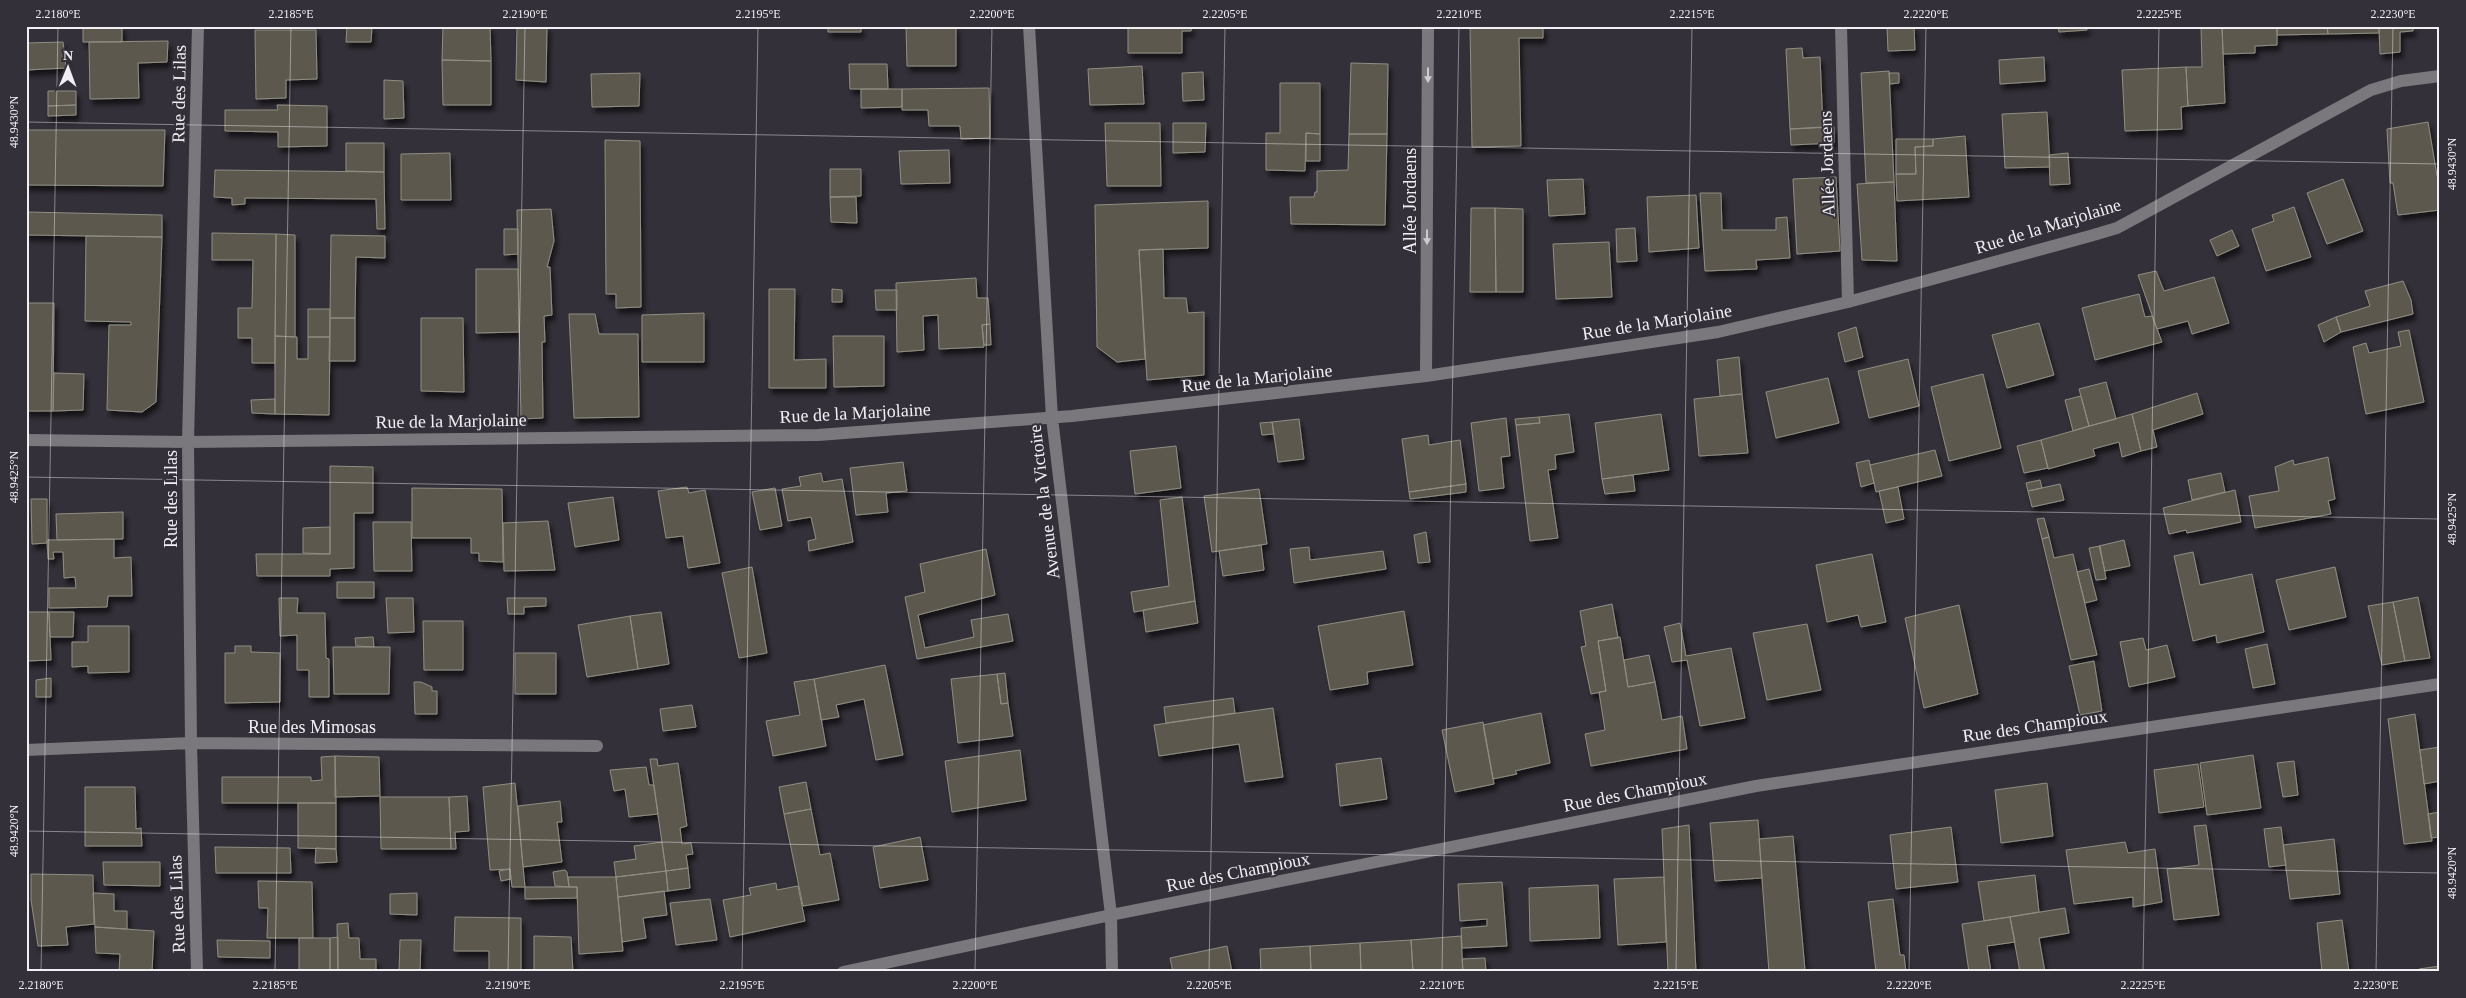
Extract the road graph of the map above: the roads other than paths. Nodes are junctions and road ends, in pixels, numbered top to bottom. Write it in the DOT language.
graph roads {
  1 [pos="198,26"];
  2 [pos="1029,26"];
  3 [pos="1428,26"];
  4 [pos="1840,26"];
  5 [pos="2440,76"];
  6 [pos="1848,302"];
  7 [pos="1426,376"];
  8 [pos="1052,418"];
  9 [pos="26,440"];
  10 [pos="188,442"];
  11 [pos="2440,684"];
  12 [pos="190,743"];
  13 [pos="597,746"];
  14 [pos="26,750"];
  15 [pos="1111,915"];
  16 [pos="197,972"];
  17 [pos="843,972"];
  18 [pos="1112,972"];
  1 -- 10 [label="street, Rue des Lilas"];
  2 -- 8 [label="street, Avenue de la Victoire"];
  3 -- 7 [label="street, Allée Jordaens, one-way"];
  4 -- 6 [label="street, Allée Jordaens"];
  5 -- 6 [label="street, Rue de la Marjolaine"];
  6 -- 7 [label="street, Rue de la Marjolaine"];
  7 -- 8 [label="street, Rue de la Marjolaine"];
  8 -- 10 [label="street, Rue de la Marjolaine"];
  8 -- 15 [label="street, Avenue de la Victoire"];
  9 -- 10 [label="street, Rue de la Marjolaine"];
  10 -- 12 [label="street, Rue des Lilas"];
  11 -- 15 [label="street, Rue des Champioux"];
  12 -- 13 [label="street, Rue des Mimosas"];
  12 -- 14 [label="street, Rue des Mimosas"];
  12 -- 16 [label="street, Rue des Lilas"];
  15 -- 17 [label="street, Rue des Champioux"];
  15 -- 18 [label="street, Avenue de la Victoire"];
}
